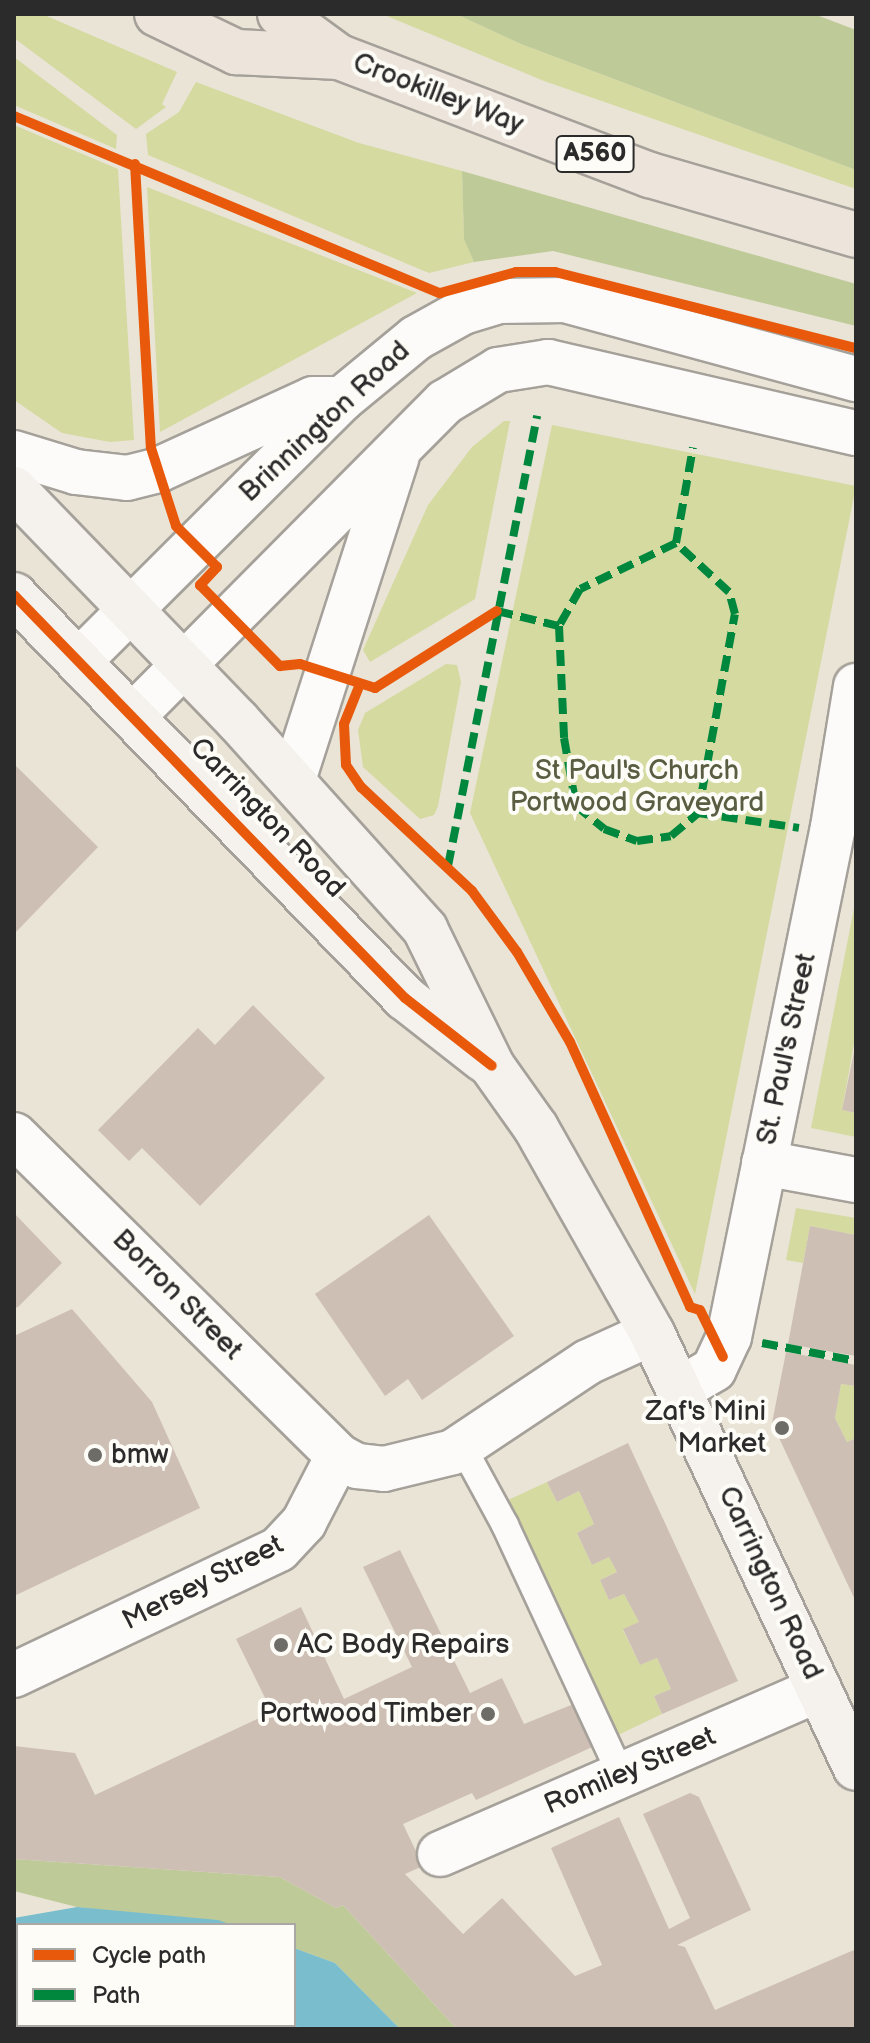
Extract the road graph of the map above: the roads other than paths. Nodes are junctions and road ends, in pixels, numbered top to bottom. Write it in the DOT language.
graph roads {
  1 [pos="157,14"];
  2 [pos="280,14"];
  3 [pos="339,57"];
  4 [pos="856,235"];
  5 [pos="856,379"];
  6 [pos="342,399"];
  7 [pos="856,433"];
  8 [pos="400,447"];
  9 [pos="14,453"];
  10 [pos="14,489"];
  11 [pos="14,595"];
  12 [pos="131,611"];
  13 [pos="79,661"];
  14 [pos="184,664"];
  15 [pos="856,686"];
  16 [pos="134,715"];
  17 [pos="293,780"];
  18 [pos="844,828"];
  19 [pos="492,1066"];
  20 [pos="14,1135"];
  21 [pos="764,1163"];
  22 [pos="856,1180"];
  23 [pos="652,1333"];
  24 [pos="680,1389"];
  25 [pos="462,1446"];
  26 [pos="338,1456"];
  27 [pos="14,1675"];
  28 [pos="837,1711"];
  29 [pos="856,1768"];
  30 [pos="621,1775"];
  31 [pos="440,1854"];
  1 -- 3 [label="main road, Crookilley Way / A560"];
  2 -- 3 [label="main road, Crookilley Way / A560"];
  3 -- 4 [label="main road, Crookilley Way / A560"];
  5 -- 6 [label="street, Brinnington Road"];
  6 -- 9 [label="street"];
  6 -- 12 [label="street, Brinnington Road"];
  7 -- 8 [label="street"];
  8 -- 14 [label="street"];
  8 -- 17 [label="street"];
  10 -- 12 [label="main road, Carrington Road"];
  11 -- 13 [label="main road, Carrington Road"];
  12 -- 13 [label="street, Brinnington Road"];
  12 -- 14 [label="main road, Carrington Road"];
  13 -- 16 [label="main road, Carrington Road"];
  14 -- 16 [label="street"];
  14 -- 17 [label="main road, Carrington Road"];
  15 -- 18 [label="street, St. Paul's Street"];
  16 -- 19 [label="main road, Carrington Road"];
  17 -- 19 [label="main road, Carrington Road"];
  18 -- 21 [label="street, St. Paul's Street"];
  19 -- 23 [label="main road, Carrington Road"];
  20 -- 26 [label="street, Borron Street"];
  21 -- 22 [label="street"];
  21 -- 24 [label="street, St. Paul's Street"];
  23 -- 24 [label="main road, Carrington Road"];
  23 -- 25 [label="street"];
  24 -- 28 [label="main road, Carrington Road"];
  25 -- 26 [label="street"];
  25 -- 30 [label="lane"];
  26 -- 27 [label="street, Mersey Street"];
  28 -- 29 [label="main road, Carrington Road"];
  28 -- 30 [label="street, Romiley Street"];
  30 -- 31 [label="street, Romiley Street"];
}
